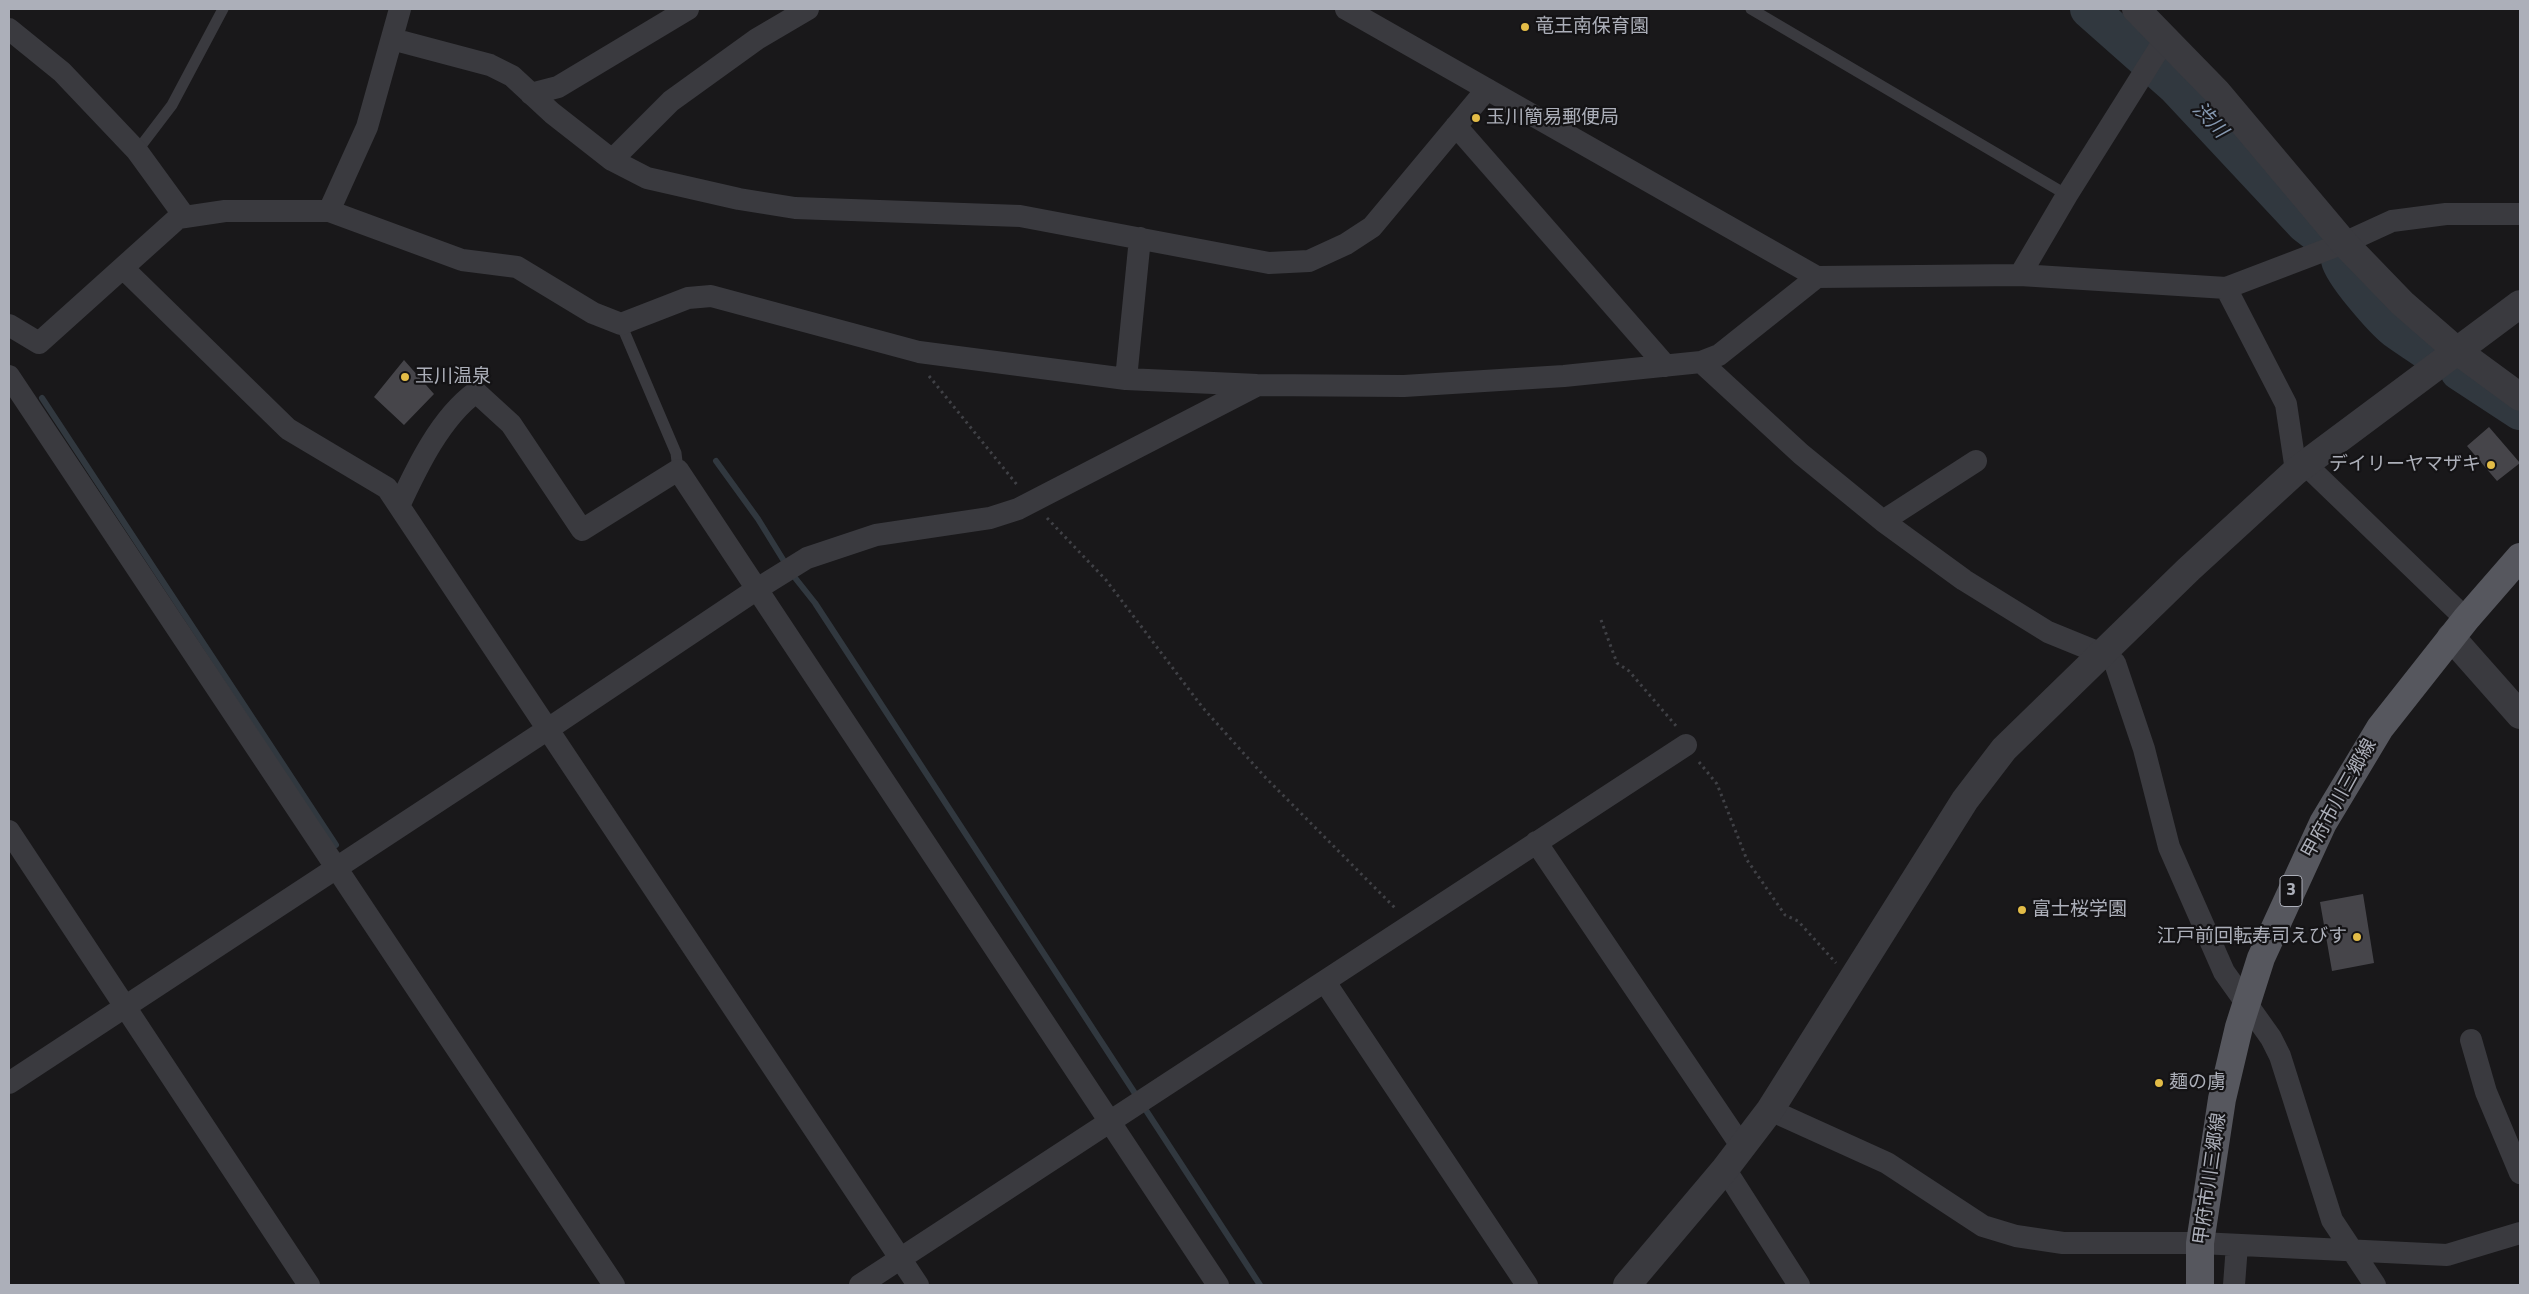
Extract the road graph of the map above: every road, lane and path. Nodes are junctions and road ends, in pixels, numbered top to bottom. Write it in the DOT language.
graph roads {
  1 [pos="223,9"];
  2 [pos="400,9"];
  3 [pos="688,9"];
  4 [pos="808,9"];
  5 [pos="1346,9"];
  6 [pos="1751,9"];
  7 [pos="2136,9"];
  8 [pos="9,28"];
  9 [pos="392,39"];
  10 [pos="2162,44"];
  11 [pos="1488,89"];
  12 [pos="531,94"];
  13 [pos="1456,126"];
  14 [pos="137,151"];
  15 [pos="612,160"];
  16 [pos="2067,195"];
  17 [pos="329,211"];
  18 [pos="2520,214"];
  19 [pos="185,217"];
  20 [pos="1140,238"];
  21 [pos="2344,244"];
  22 [pos="124,270"];
  23 [pos="2020,275"];
  24 [pos="1817,277"];
  25 [pos="2226,288"];
  26 [pos="2520,304"];
  27 [pos="621,324"];
  28 [pos="9,325"];
  29 [pos="2456,350"];
  30 [pos="919,352"];
  31 [pos="1702,362"];
  32 [pos="1666,366"];
  33 [pos="9,376"];
  34 [pos="1126,379"];
  35 [pos="1257,385"];
  36 [pos="2520,397"];
  37 [pos="1976,461"];
  38 [pos="2301,467"];
  39 [pos="678,470"];
  40 [pos="1031,502"];
  41 [pos="399,506"];
  42 [pos="1883,521"];
  43 [pos="2520,557"];
  44 [pos="757,589"];
  45 [pos="1601,620"];
  46 [pos="2459,628"];
  47 [pos="2102,654"];
  48 [pos="2520,715"];
  49 [pos="548,730"];
  50 [pos="1686,745"];
  51 [pos="9,831"];
  52 [pos="1536,842"];
  53 [pos="336,868"];
  54 [pos="1412,924"];
  55 [pos="1852,980"];
  56 [pos="1325,982"];
  57 [pos="2246,1005"];
  58 [pos="124,1006"];
  59 [pos="2470,1040"];
  60 [pos="9,1083"];
  61 [pos="1770,1110"];
  62 [pos="1110,1123"];
  63 [pos="1742,1147"];
  64 [pos="1725,1169"];
  65 [pos="2520,1173"];
  66 [pos="2520,1233"];
  67 [pos="2200,1243"];
  68 [pos="2237,1245"];
  69 [pos="2350,1250"];
  70 [pos="900,1258"];
  71 [pos="309,1285"];
  72 [pos="614,1285"];
  73 [pos="860,1285"];
  74 [pos="918,1285"];
  75 [pos="1218,1285"];
  76 [pos="1527,1285"];
  77 [pos="1627,1285"];
  78 [pos="1799,1285"];
  79 [pos="2200,1285"];
  80 [pos="2234,1285"];
  81 [pos="2375,1285"];
  1 -- 14 [label="lane"];
  2 -- 9 [label="street"];
  3 -- 12 [label="street"];
  4 -- 15 [label="street"];
  5 -- 11 [label="street"];
  6 -- 16 [label="lane"];
  7 -- 10 [label="street"];
  8 -- 14 [label="street"];
  9 -- 12 [label="street"];
  9 -- 17 [label="street"];
  10 -- 16 [label="street"];
  10 -- 21 [label="street"];
  11 -- 13 [label="street"];
  11 -- 24 [label="street"];
  12 -- 15 [label="street"];
  13 -- 20 [label="street"];
  13 -- 32 [label="street"];
  14 -- 19 [label="street"];
  15 -- 20 [label="street"];
  16 -- 23 [label="street"];
  17 -- 19 [label="street"];
  17 -- 27 [label="street"];
  18 -- 21 [label="street"];
  19 -- 22 [label="street"];
  20 -- 34 [label="street"];
  21 -- 25 [label="street"];
  21 -- 29 [label="street"];
  22 -- 28 [label="street"];
  22 -- 41 [label="street"];
  23 -- 24 [label="street"];
  23 -- 25 [label="street"];
  24 -- 31 [label="street"];
  25 -- 38 [label="street"];
  26 -- 29 [label="street"];
  27 -- 30 [label="street"];
  27 -- 39 [label="lane"];
  29 -- 36 [label="street"];
  29 -- 38 [label="street"];
  30 -- 34 [label="street"];
  30 -- 40 [label="path"];
  31 -- 32 [label="street"];
  31 -- 42 [label="street"];
  32 -- 35 [label="street"];
  33 -- 53 [label="street"];
  34 -- 35 [label="street"];
  35 -- 40 [label="street"];
  37 -- 42 [label="street"];
  38 -- 46 [label="street"];
  38 -- 47 [label="street"];
  39 -- 41 [label="street"];
  39 -- 44 [label="street"];
  40 -- 44 [label="street"];
  40 -- 54 [label="path"];
  41 -- 49 [label="street"];
  42 -- 47 [label="street"];
  43 -- 46 [label="main road, 甲府市川三郷線 / 3"];
  44 -- 49 [label="street"];
  44 -- 62 [label="street"];
  45 -- 50 [label="path"];
  46 -- 48 [label="street"];
  46 -- 57 [label="main road, 甲府市川三郷線 / 3"];
  47 -- 55 [label="street"];
  47 -- 57 [label="street"];
  49 -- 53 [label="street"];
  49 -- 70 [label="street"];
  50 -- 52 [label="street"];
  50 -- 55 [label="path"];
  51 -- 58 [label="street"];
  52 -- 54 [label="street"];
  52 -- 63 [label="street"];
  53 -- 58 [label="street"];
  53 -- 72 [label="street"];
  54 -- 56 [label="street"];
  55 -- 61 [label="street"];
  56 -- 62 [label="street"];
  56 -- 76 [label="street"];
  57 -- 67 [label="main road, 甲府市川三郷線 / 3"];
  57 -- 69 [label="street"];
  58 -- 60 [label="street"];
  58 -- 71 [label="street"];
  59 -- 65 [label="street"];
  61 -- 63 [label="street"];
  61 -- 67 [label="street"];
  62 -- 70 [label="street"];
  62 -- 75 [label="street"];
  63 -- 64 [label="street"];
  64 -- 77 [label="street"];
  64 -- 78 [label="street"];
  66 -- 69 [label="street"];
  67 -- 68 [label="street"];
  67 -- 79 [label="main road, 甲府市川三郷線 / 3"];
  68 -- 69 [label="street"];
  68 -- 80 [label="street"];
  69 -- 81 [label="street"];
  70 -- 73 [label="street"];
  70 -- 74 [label="street"];
}
